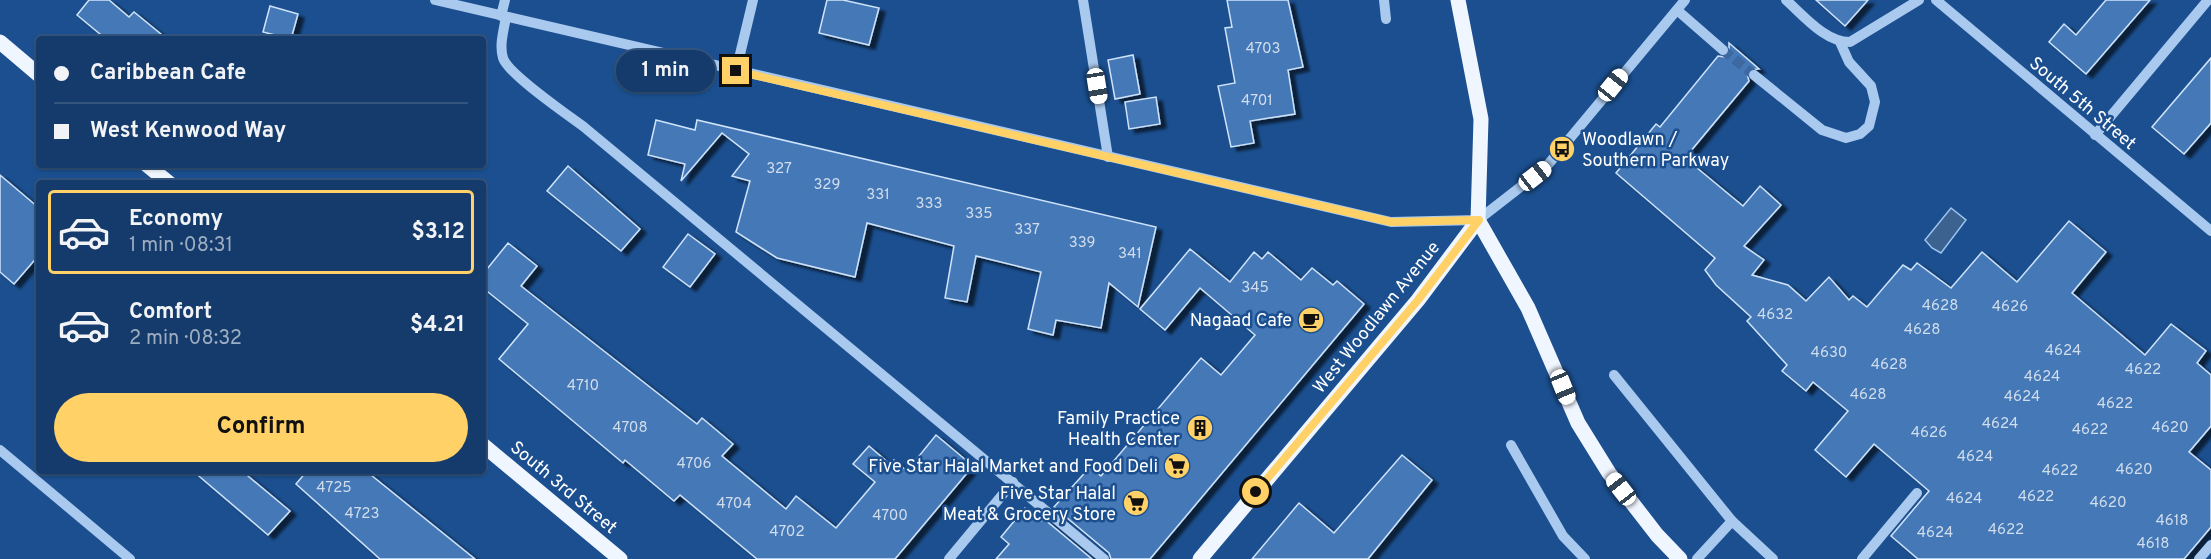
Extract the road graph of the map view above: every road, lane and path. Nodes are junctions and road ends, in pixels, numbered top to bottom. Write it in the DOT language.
graph roads {
  1 [pos="435,0"];
  2 [pos="505,0"];
  3 [pos="753,0"];
  4 [pos="1083,0"];
  5 [pos="1383,0"];
  6 [pos="1458,0"];
  7 [pos="1685,0"];
  8 [pos="1786,0"];
  9 [pos="1919,0"];
  10 [pos="1935,0"];
  11 [pos="2208,0"];
  12 [pos="1677,10"];
  13 [pos="504,16"];
  14 [pos="1386,19"];
  15 [pos="0,42"];
  16 [pos="1840,42"];
  17 [pos="1723,50"];
  18 [pos="736,71"];
  19 [pos="36,72"];
  20 [pos="1754,75"];
  21 [pos="2095,135"];
  22 [pos="1108,157"];
  23 [pos="151,168"];
  24 [pos="165,180"];
  25 [pos="1479,220"];
  26 [pos="2211,231"];
  27 [pos="1614,375"];
  28 [pos="1511,445"];
  29 [pos="486,447"];
  30 [pos="0,450"];
  31 [pos="1013,482"];
  32 [pos="1917,493"];
  33 [pos="1732,521"];
  34 [pos="2211,545"];
  35 [pos="130,559"];
  36 [pos="620,559"];
  37 [pos="949,559"];
  38 [pos="1104,559"];
  39 [pos="1200,559"];
  40 [pos="1585,559"];
  41 [pos="1680,559"];
  42 [pos="1697,559"];
  43 [pos="1773,559"];
  44 [pos="1862,559"];
  45 [pos="2199,559"];
  1 -- 13 [label="street"];
  2 -- 13 [label="street"];
  3 -- 18 [label="street"];
  4 -- 22 [label="street"];
  5 -- 14 [label="street"];
  6 -- 25 [label="main road"];
  7 -- 12 [label="street, West Woodlawn Avenue"];
  8 -- 16 [label="street"];
  9 -- 16 [label="street"];
  10 -- 21 [label="street, South 5th Street"];
  11 -- 21 [label="street"];
  12 -- 17 [label="street"];
  12 -- 25 [label="street, West Woodlawn Avenue"];
  13 -- 18 [label="street"];
  13 -- 31 [label="street"];
  15 -- 19 [label="main road"];
  16 -- 20 [label="street"];
  18 -- 22 [label="street"];
  21 -- 26 [label="street, South 5th Street"];
  22 -- 25 [label="street"];
  23 -- 24 [label="main road"];
  25 -- 39 [label="main road, West Woodlawn Avenue"];
  25 -- 41 [label="main road"];
  27 -- 33 [label="street"];
  28 -- 40 [label="street"];
  29 -- 36 [label="main road, South 3rd Street"];
  30 -- 35 [label="street"];
  31 -- 37 [label="street"];
  31 -- 38 [label="street"];
  32 -- 44 [label="street"];
  33 -- 42 [label="street"];
  33 -- 43 [label="street"];
  34 -- 45 [label="street"];
}
